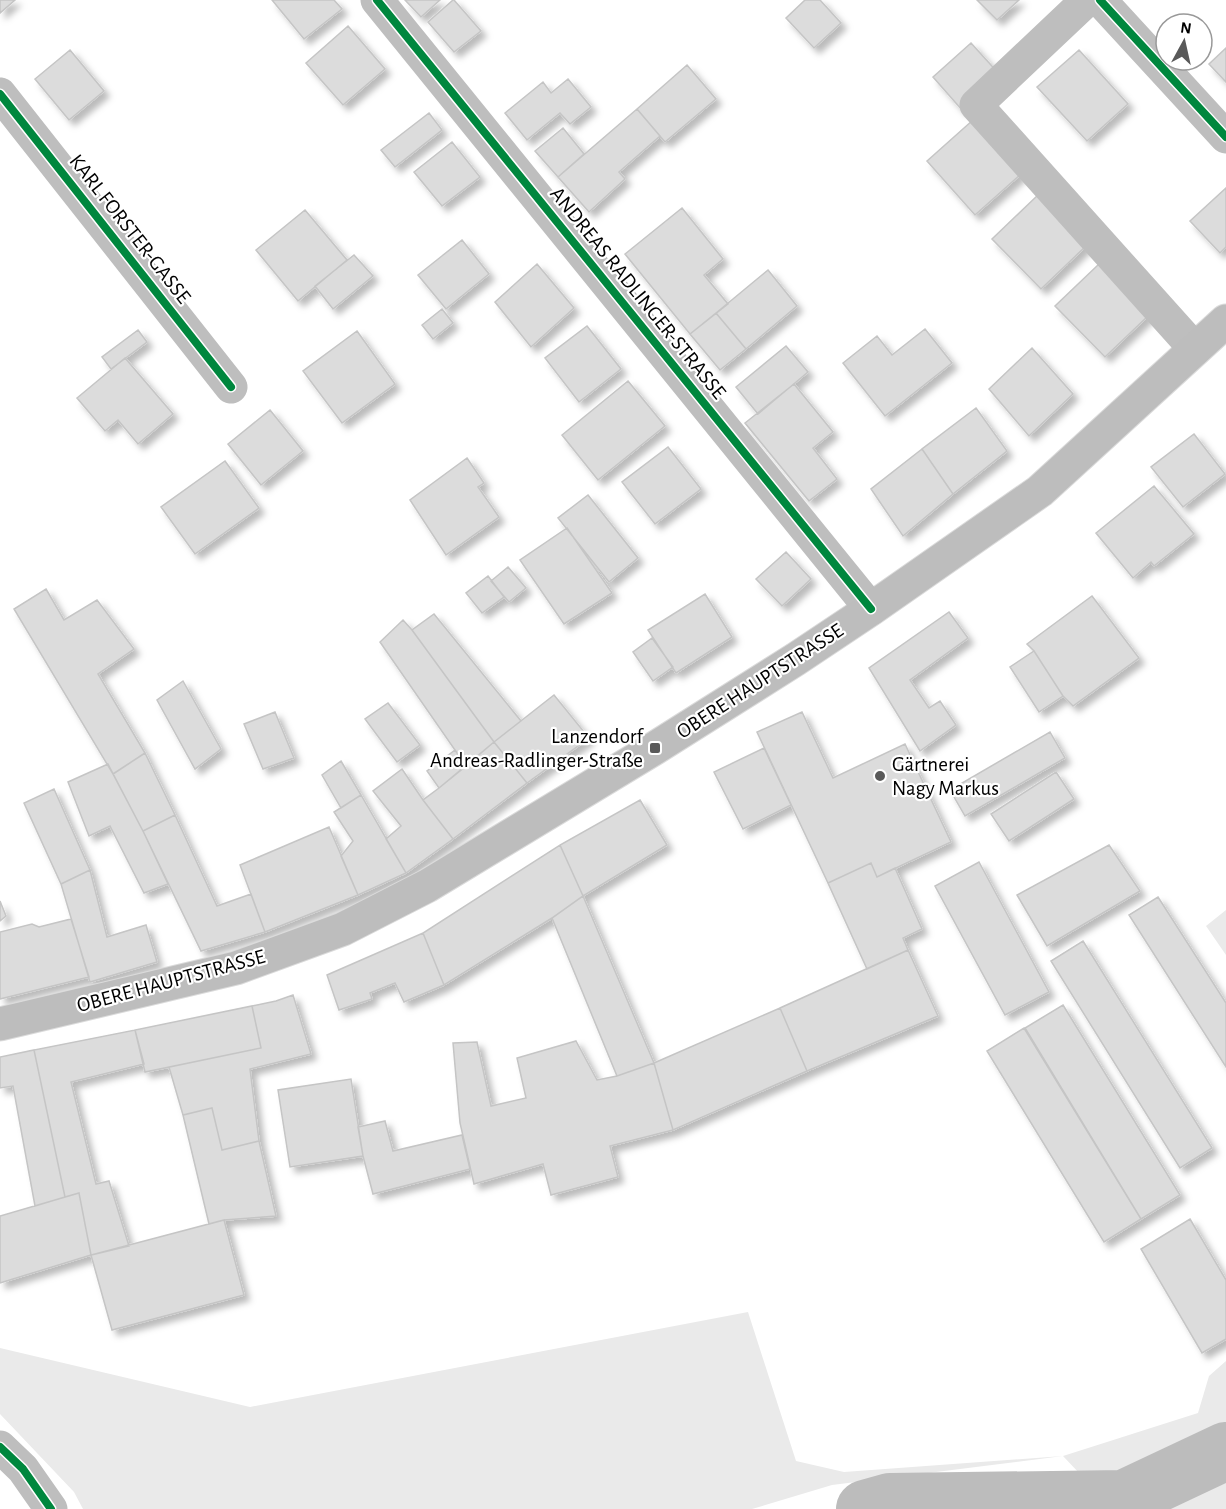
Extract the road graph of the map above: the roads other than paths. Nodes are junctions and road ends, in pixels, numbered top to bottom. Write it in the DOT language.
graph roads {
  1 [pos="377,0"];
  2 [pos="1087,0"];
  3 [pos="1100,0"];
  4 [pos="0,94"];
  5 [pos="1226,137"];
  6 [pos="1226,321"];
  7 [pos="1195,349"];
  8 [pos="231,387"];
  9 [pos="871,609"];
  10 [pos="0,1024"];
  11 [pos="0,1447"];
  12 [pos="51,1509"];
  1 -- 9 [label="street, ANDREAS RADLINGER-STRASSE"];
  2 -- 7 [label="street"];
  3 -- 5 [label="street"];
  4 -- 8 [label="street, KARL FORSTER-GASSE"];
  6 -- 7 [label="main road, OBERE HAUPTSTRASSE"];
  7 -- 9 [label="main road, OBERE HAUPTSTRASSE"];
  9 -- 10 [label="main road, OBERE HAUPTSTRASSE"];
  11 -- 12 [label="street"];
}
